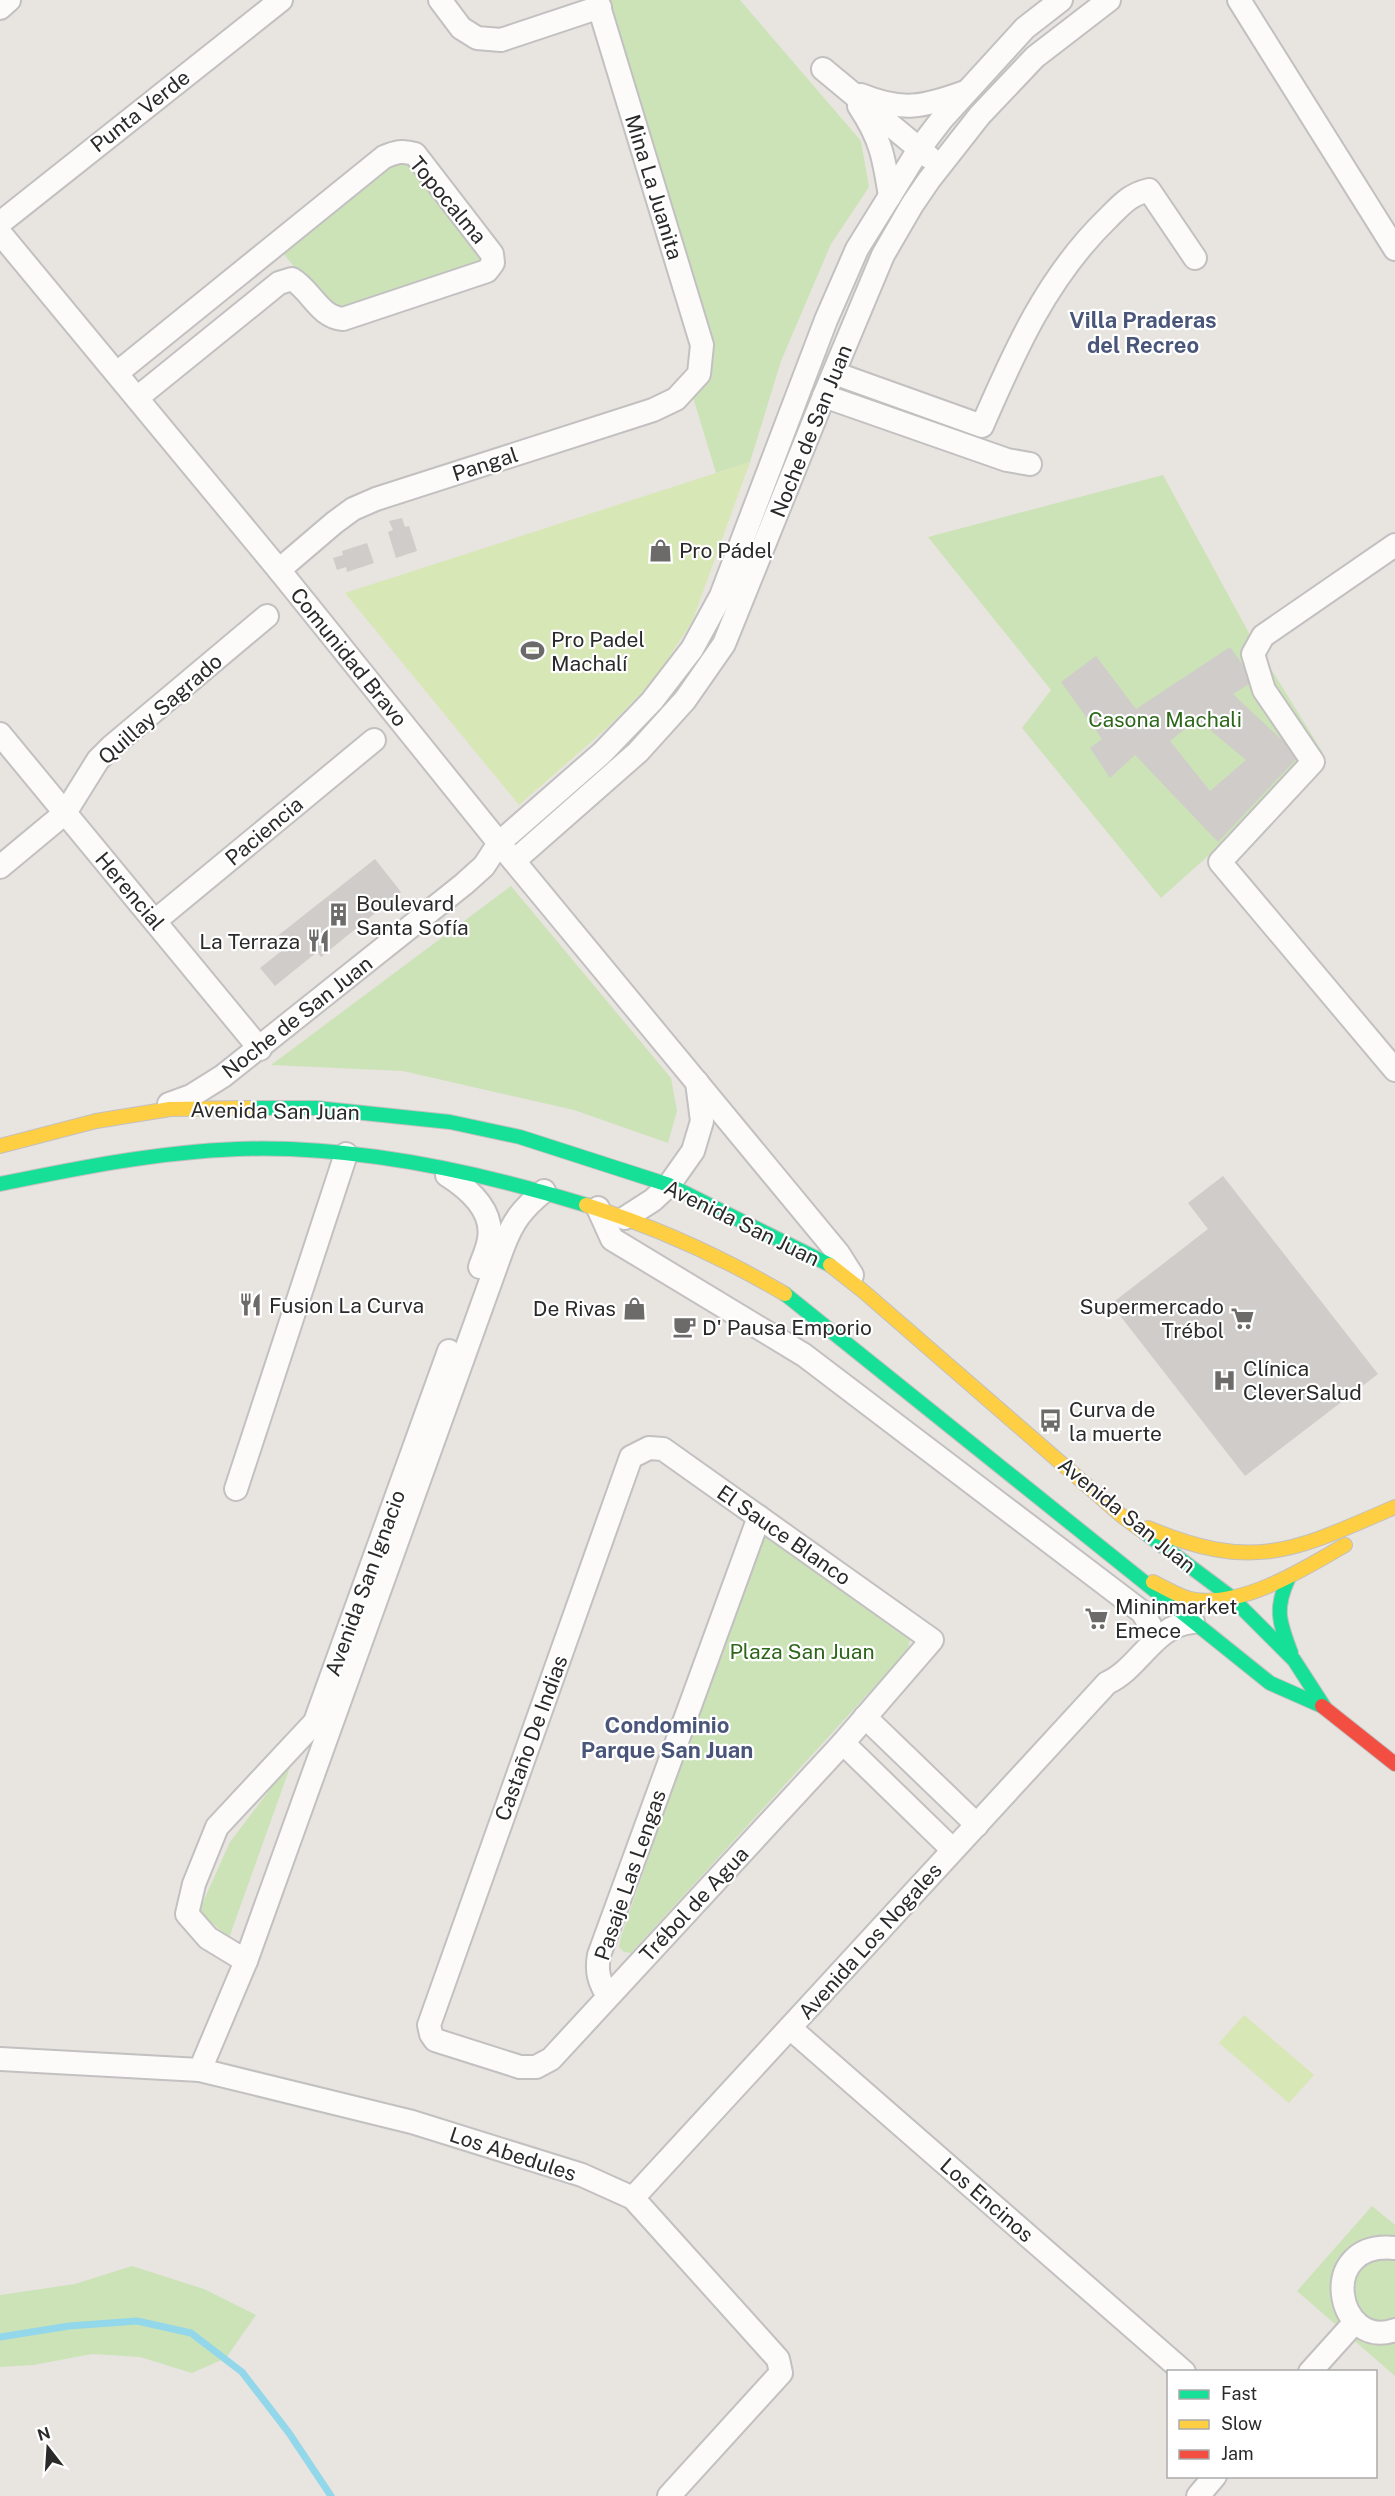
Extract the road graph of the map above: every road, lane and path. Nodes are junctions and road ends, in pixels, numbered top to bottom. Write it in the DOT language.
graph roads {
  1 [pos="9,0"];
  2 [pos="281,0"];
  3 [pos="440,0"];
  4 [pos="1060,0"];
  5 [pos="1109,0"];
  6 [pos="1239,0"];
  7 [pos="598,4"];
  8 [pos="0,8"];
  9 [pos="823,69"];
  10 [pos="849,90"];
  11 [pos="966,92"];
  12 [pos="919,149"];
  13 [pos="940,166"];
  14 [pos="890,196"];
  15 [pos="0,223"];
  16 [pos="0,233"];
  17 [pos="1395,249"];
  18 [pos="1195,258"];
  19 [pos="117,373"];
  20 [pos="834,373"];
  21 [pos="699,374"];
  22 [pos="824,396"];
  23 [pos="137,398"];
  24 [pos="982,426"];
  25 [pos="985,453"];
  26 [pos="1030,464"];
  27 [pos="1395,546"];
  28 [pos="279,570"];
  29 [pos="267,616"];
  30 [pos="0,734"];
  31 [pos="374,740"];
  32 [pos="65,813"];
  33 [pos="499,843"];
  34 [pos="514,861"];
  35 [pos="0,867"];
  36 [pos="155,921"];
  37 [pos="260,1048"];
  38 [pos="1395,1070"];
  39 [pos="697,1082"];
  40 [pos="131,1117"];
  41 [pos="0,1146"];
  42 [pos="346,1154"];
  43 [pos="436,1168"];
  44 [pos="0,1184"];
  45 [pos="669,1185"];
  46 [pos="544,1191"];
  47 [pos="598,1208"];
  48 [pos="625,1218"];
  49 [pos="863,1291"];
  50 [pos="631,1457"];
  51 [pos="415,1469"];
  52 [pos="236,1489"];
  53 [pos="1395,1507"];
  54 [pos="1122,1516"];
  55 [pos="1395,1516"];
  56 [pos="759,1517"];
  57 [pos="1135,1575"];
  58 [pos="1289,1577"];
  59 [pos="1155,1591"];
  60 [pos="1231,1597"];
  61 [pos="1193,1622"];
  62 [pos="1150,1625"];
  63 [pos="932,1640"];
  64 [pos="1294,1660"];
  65 [pos="1107,1683"];
  66 [pos="1325,1708"];
  67 [pos="865,1717"];
  68 [pos="323,1726"];
  69 [pos="843,1743"];
  70 [pos="1395,1764"];
  71 [pos="977,1825"];
  72 [pos="953,1850"];
  73 [pos="246,1961"];
  74 [pos="608,1996"];
  75 [pos="430,2020"];
  76 [pos="790,2028"];
  77 [pos="0,2059"];
  78 [pos="200,2070"];
  79 [pos="633,2198"];
  80 [pos="1395,2248"];
  81 [pos="1355,2322"];
  82 [pos="1395,2330"];
  83 [pos="1182,2370"];
  84 [pos="1312,2370"];
  85 [pos="1213,2478"];
  86 [pos="669,2496"];
  87 [pos="1198,2496"];
  1 -- 8 [label="street"];
  2 -- 15 [label="street, Punta Verde"];
  3 -- 7 [label="street"];
  4 -- 11 [label="street, Noche de San Juan"];
  5 -- 13 [label="street, Noche de San Juan"];
  6 -- 17 [label="street"];
  7 -- 21 [label="street, Mina La Juanita"];
  9 -- 10 [label="street"];
  10 -- 11 [label="street"];
  10 -- 12 [label="street"];
  10 -- 14 [label="street"];
  11 -- 12 [label="street, Noche de San Juan"];
  12 -- 13 [label="street"];
  12 -- 14 [label="street, Noche de San Juan"];
  13 -- 20 [label="street, Noche de San Juan"];
  14 -- 33 [label="street, Noche de San Juan"];
  16 -- 19 [label="street, Comunidad Bravo"];
  18 -- 24 [label="street"];
  19 -- 23 [label="street, Comunidad Bravo"];
  19 -- 23 [label="street, Topocalma"];
  20 -- 22 [label="street, Noche de San Juan"];
  20 -- 24 [label="street"];
  21 -- 28 [label="street, Pangal"];
  22 -- 25 [label="street"];
  22 -- 34 [label="street, Noche de San Juan"];
  23 -- 28 [label="street, Comunidad Bravo"];
  24 -- 25 [label="street"];
  25 -- 26 [label="street"];
  27 -- 38 [label="street"];
  28 -- 33 [label="street, Comunidad Bravo"];
  29 -- 32 [label="street, Quillay Sagrado"];
  30 -- 32 [label="street, Herencial"];
  31 -- 36 [label="street, Paciencia"];
  32 -- 35 [label="street, Quillay Sagrado"];
  32 -- 36 [label="street, Herencial"];
  33 -- 34 [label="street, Comunidad Bravo"];
  33 -- 37 [label="street, Noche de San Juan"];
  34 -- 39 [label="street, Comunidad Bravo"];
  36 -- 37 [label="street, Herencial"];
  37 -- 40 [label="street, Noche de San Juan"];
  39 -- 45 [label="street"];
  39 -- 49 [label="street, Comunidad Bravo"];
  40 -- 41 [label="main road, Avenida San Juan"];
  40 -- 45 [label="main road, Avenida San Juan"];
  42 -- 43 [label="main road, Avenida San Juan"];
  42 -- 44 [label="main road, Avenida San Juan"];
  42 -- 52 [label="street"];
  43 -- 46 [label="main road, Avenida San Juan"];
  43 -- 51 [label="street, Avenida San Ignacio"];
  45 -- 48 [label="street"];
  45 -- 49 [label="main road, Avenida San Juan"];
  46 -- 47 [label="main road, Avenida San Juan"];
  46 -- 51 [label="street, Avenida San Ignacio"];
  47 -- 48 [label="main road, Avenida San Juan"];
  47 -- 62 [label="street"];
  48 -- 57 [label="main road, Avenida San Juan"];
  49 -- 54 [label="main road, Avenida San Juan"];
  50 -- 56 [label="street, El Sauce Blanco"];
  50 -- 75 [label="street, Castaño De Indias"];
  51 -- 68 [label="street, Avenida San Ignacio"];
  53 -- 54 [label="main road"];
  54 -- 60 [label="main road, Avenida San Juan"];
  55 -- 58 [label="main road"];
  56 -- 63 [label="street, El Sauce Blanco"];
  56 -- 74 [label="street, Pasaje Las Lengas"];
  57 -- 59 [label="main road, Avenida San Juan"];
  57 -- 60 [label="main road"];
  58 -- 60 [label="main road"];
  58 -- 64 [label="main road"];
  59 -- 61 [label="main road, Avenida San Juan"];
  59 -- 62 [label="street, Avenida Los Nogales"];
  60 -- 64 [label="main road, Avenida San Juan"];
  61 -- 65 [label="street, Avenida Los Nogales"];
  61 -- 66 [label="main road, Avenida San Juan"];
  62 -- 65 [label="street, Avenida Los Nogales"];
  63 -- 67 [label="street, Trébol de Agua"];
  64 -- 66 [label="main road, Avenida San Juan"];
  65 -- 71 [label="street, Avenida Los Nogales"];
  66 -- 70 [label="main road, Avenida San Juan"];
  67 -- 69 [label="street, Trébol de Agua"];
  67 -- 71 [label="street"];
  68 -- 73 [label="street, Avenida San Ignacio"];
  68 -- 73 [label="street, Avenida San Ignacio"];
  69 -- 72 [label="street"];
  69 -- 74 [label="street, Trébol de Agua"];
  71 -- 72 [label="street, Avenida Los Nogales"];
  72 -- 76 [label="street, Avenida Los Nogales"];
  73 -- 78 [label="street, Avenida San Ignacio"];
  74 -- 75 [label="street, Trébol de Agua"];
  76 -- 79 [label="street, Avenida Los Nogales"];
  76 -- 83 [label="street, Los Encinos"];
  77 -- 78 [label="street, Los Abedules"];
  78 -- 79 [label="street, Los Abedules"];
  79 -- 86 [label="street, Los Abedules"];
  80 -- 81 [label="street"];
  81 -- 82 [label="street"];
  81 -- 84 [label="street"];
  85 -- 87 [label="street"];
}
